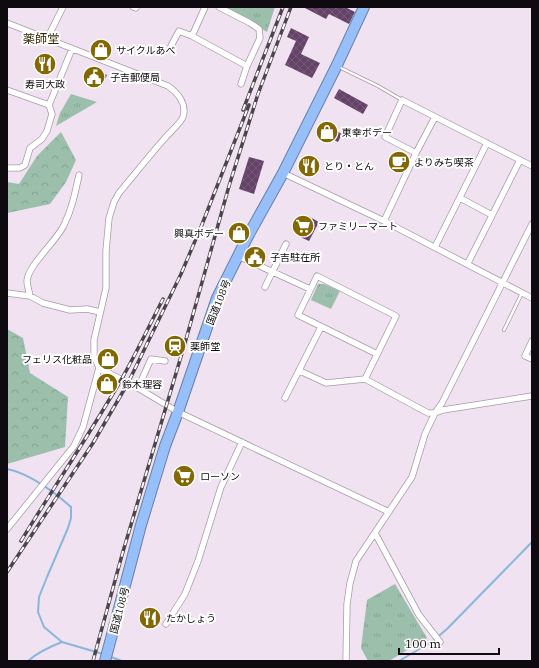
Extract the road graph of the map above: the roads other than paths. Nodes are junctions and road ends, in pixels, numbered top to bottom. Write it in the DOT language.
graph roads {
  1 [pos="63,7"];
  2 [pos="205,7"];
  3 [pos="219,7"];
  4 [pos="364,7"];
  5 [pos="7,23"];
  6 [pos="192,36"];
  7 [pos="47,39"];
  8 [pos="172,46"];
  9 [pos="72,49"];
  10 [pos="337,65"];
  11 [pos="248,66"];
  12 [pos="241,84"];
  13 [pos="8,90"];
  14 [pos="7,97"];
  15 [pos="402,100"];
  16 [pos="49,105"];
  17 [pos="435,117"];
  18 [pos="487,143"];
  19 [pos="416,153"];
  20 [pos="520,160"];
  21 [pos="532,166"];
  22 [pos="7,168"];
  23 [pos="283,173"];
  24 [pos="79,175"];
  25 [pos="460,198"];
  26 [pos="492,215"];
  27 [pos="384,221"];
  28 [pos="532,224"];
  29 [pos="286,244"];
  30 [pos="435,247"];
  31 [pos="238,256"];
  32 [pos="468,263"];
  33 [pos="272,272"];
  34 [pos="504,282"];
  35 [pos="265,287"];
  36 [pos="310,289"];
  37 [pos="7,293"];
  38 [pos="522,293"];
  39 [pos="30,296"];
  40 [pos="532,298"];
  41 [pos="100,312"];
  42 [pos="321,327"];
  43 [pos="504,330"];
  44 [pos="532,341"];
  45 [pos="377,354"];
  46 [pos="532,359"];
  47 [pos="165,361"];
  48 [pos="99,368"];
  49 [pos="300,371"];
  50 [pos="365,379"];
  51 [pos="138,388"];
  52 [pos="532,396"];
  53 [pos="285,398"];
  54 [pos="178,412"];
  55 [pos="435,413"];
  56 [pos="242,442"];
  57 [pos="389,512"];
  58 [pos="7,529"];
  59 [pos="375,532"];
  60 [pos="166,624"];
  61 [pos="440,642"];
  62 [pos="106,661"];
  63 [pos="346,661"];
  1 -- 7 [label="street"];
  2 -- 6 [label="street"];
  3 -- 11 [label="street"];
  4 -- 10 [label="highway, 国道108号"];
  5 -- 7 [label="street"];
  6 -- 8 [label="street"];
  6 -- 11 [label="street"];
  7 -- 9 [label="street"];
  9 -- 16 [label="street"];
  9 -- 41 [label="street"];
  10 -- 15 [label="lane"];
  10 -- 23 [label="highway, 国道108号"];
  11 -- 12 [label="street"];
  13 -- 14 [label="street"];
  13 -- 16 [label="street"];
  15 -- 17 [label="street"];
  15 -- 19 [label="street"];
  16 -- 22 [label="street"];
  17 -- 18 [label="street"];
  17 -- 19 [label="street"];
  18 -- 20 [label="street"];
  18 -- 25 [label="street"];
  19 -- 27 [label="street"];
  20 -- 21 [label="street"];
  20 -- 26 [label="street"];
  23 -- 27 [label="street"];
  23 -- 31 [label="highway, 国道108号"];
  24 -- 39 [label="street"];
  25 -- 26 [label="street"];
  25 -- 30 [label="street"];
  26 -- 32 [label="street"];
  27 -- 30 [label="street"];
  28 -- 34 [label="street"];
  29 -- 33 [label="street"];
  30 -- 32 [label="street"];
  31 -- 33 [label="street"];
  31 -- 54 [label="highway, 国道108号"];
  32 -- 34 [label="street"];
  33 -- 35 [label="street"];
  33 -- 36 [label="street"];
  34 -- 38 [label="street"];
  34 -- 55 [label="street"];
  36 -- 42 [label="street"];
  36 -- 45 [label="street"];
  37 -- 39 [label="street"];
  38 -- 40 [label="street"];
  38 -- 43 [label="lane"];
  39 -- 41 [label="street"];
  41 -- 48 [label="street"];
  42 -- 45 [label="street"];
  42 -- 49 [label="street"];
  44 -- 46 [label="street"];
  45 -- 50 [label="street"];
  47 -- 51 [label="street"];
  48 -- 51 [label="street"];
  48 -- 58 [label="street"];
  49 -- 50 [label="street"];
  49 -- 53 [label="street"];
  50 -- 55 [label="street"];
  51 -- 54 [label="street"];
  52 -- 55 [label="street"];
  54 -- 56 [label="street"];
  54 -- 62 [label="highway, 国道108号"];
  55 -- 57 [label="street"];
  56 -- 57 [label="street"];
  56 -- 60 [label="street"];
  57 -- 59 [label="street"];
  59 -- 61 [label="street"];
  59 -- 63 [label="street"];
}
